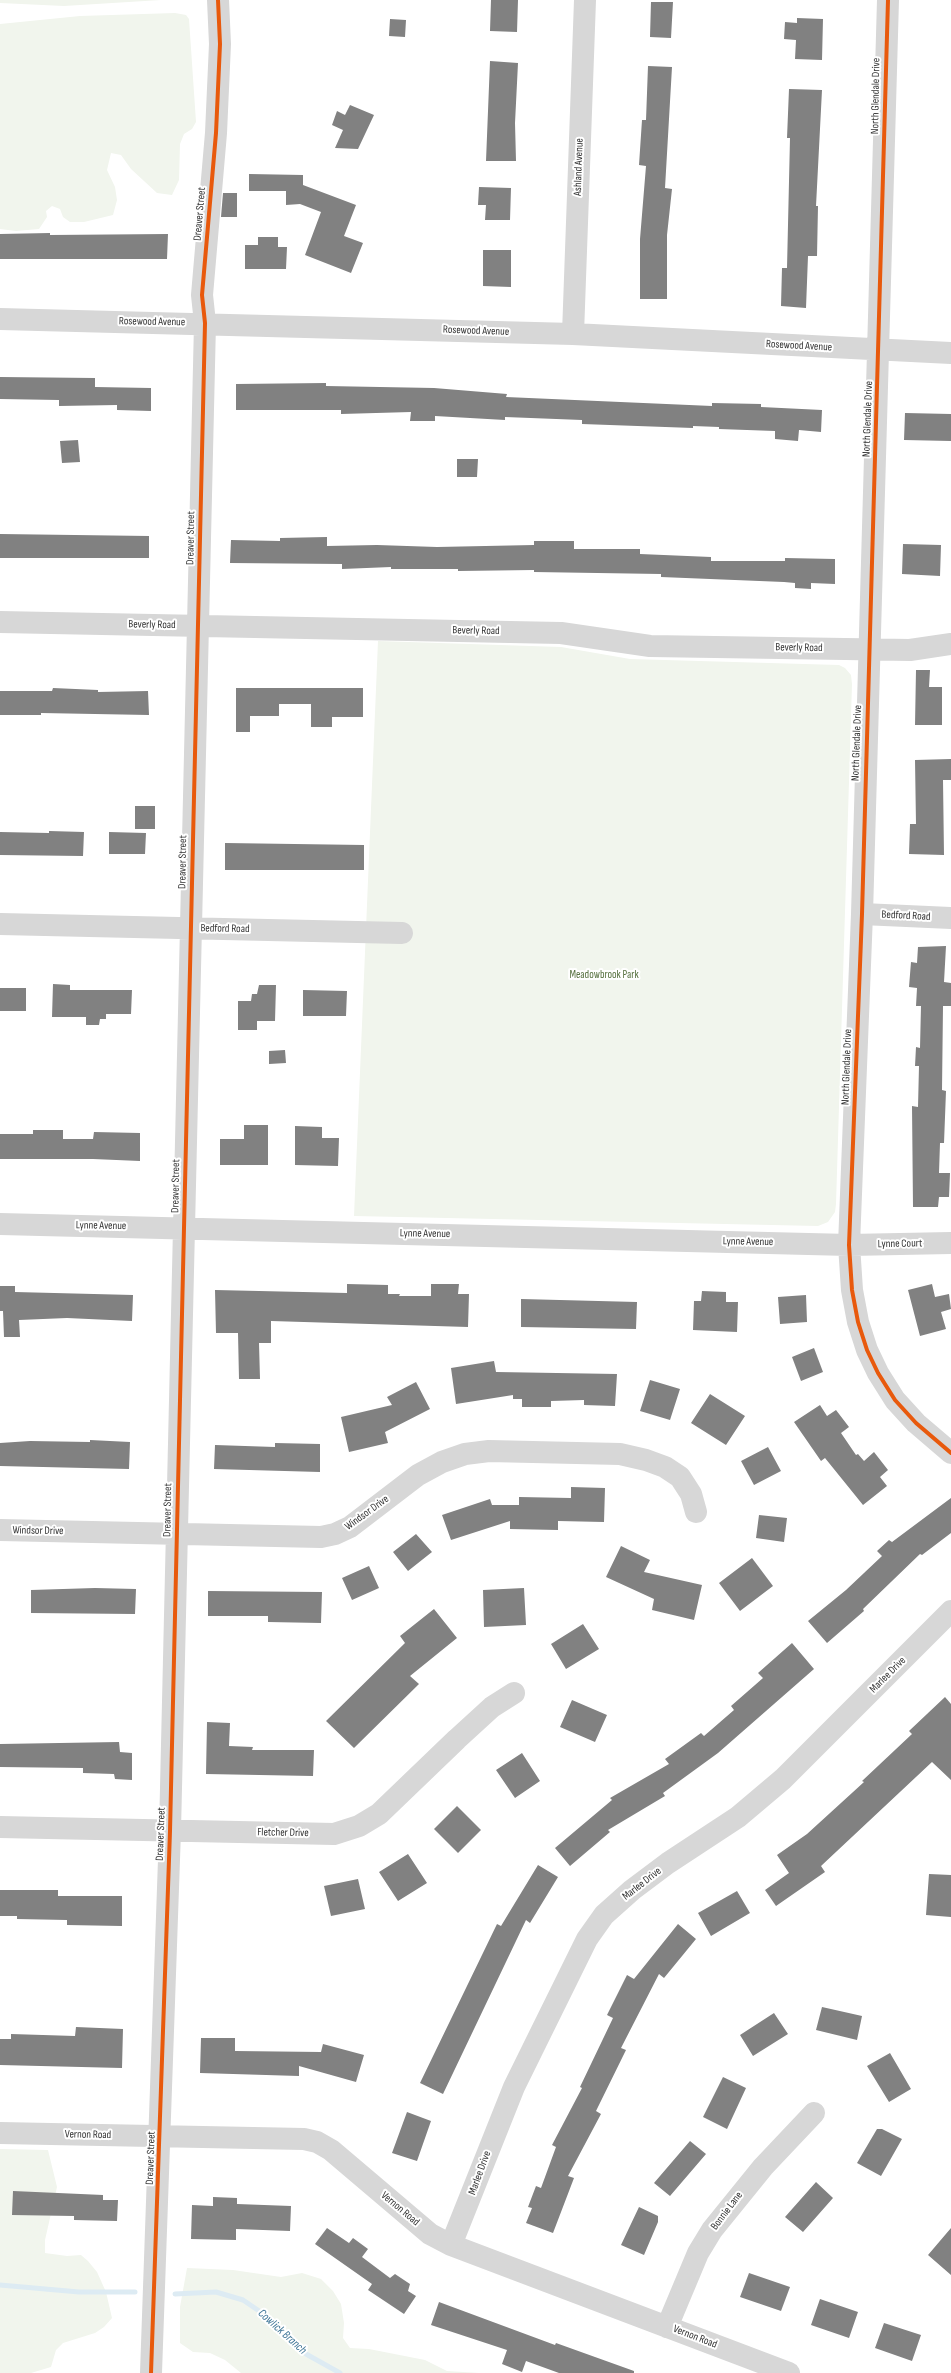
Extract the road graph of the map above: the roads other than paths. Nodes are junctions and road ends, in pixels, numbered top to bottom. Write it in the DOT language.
graph roads {
  1 [pos="218,0"];
  2 [pos="585,0"];
  3 [pos="888,0"];
  4 [pos="0,319"];
  5 [pos="205,323"];
  6 [pos="573,334"];
  7 [pos="879,350"];
  8 [pos="951,353"];
  9 [pos="0,622"];
  10 [pos="198,626"];
  11 [pos="951,644"];
  12 [pos="869,649"];
  13 [pos="862,914"];
  14 [pos="951,918"];
  15 [pos="0,924"];
  16 [pos="191,928"];
  17 [pos="402,933"];
  18 [pos="0,1224"];
  19 [pos="184,1227"];
  20 [pos="951,1243"];
  21 [pos="849,1245"];
  22 [pos="951,1454"];
  23 [pos="696,1512"];
  24 [pos="0,1530"];
  25 [pos="177,1533"];
  26 [pos="951,1611"];
  27 [pos="514,1693"];
  28 [pos="0,1827"];
  29 [pos="170,1830"];
  30 [pos="814,2113"];
  31 [pos="0,2133"];
  32 [pos="160,2136"];
  33 [pos="451,2245"];
  34 [pos="667,2327"];
  35 [pos="151,2373"];
  36 [pos="789,2373"];
  1 -- 5 [label="street, Dreaver Street"];
  2 -- 6 [label="street, Ashland Avenue"];
  3 -- 7 [label="street, North Glendale Drive"];
  4 -- 5 [label="street, Rosewood Avenue"];
  5 -- 6 [label="street, Rosewood Avenue"];
  5 -- 10 [label="street, Dreaver Street"];
  6 -- 7 [label="street, Rosewood Avenue"];
  7 -- 8 [label="street, Rosewood Avenue"];
  7 -- 12 [label="street, North Glendale Drive"];
  9 -- 10 [label="street, Beverly Road"];
  10 -- 12 [label="street, Beverly Road"];
  10 -- 16 [label="street, Dreaver Street"];
  11 -- 12 [label="street, Beverly Road"];
  12 -- 13 [label="street, North Glendale Drive"];
  13 -- 14 [label="street, Bedford Road"];
  13 -- 21 [label="street, North Glendale Drive"];
  15 -- 16 [label="street, Bedford Road"];
  16 -- 17 [label="street, Bedford Road"];
  16 -- 19 [label="street, Dreaver Street"];
  18 -- 19 [label="street, Lynne Avenue"];
  19 -- 21 [label="street, Lynne Avenue"];
  19 -- 25 [label="street, Dreaver Street"];
  20 -- 21 [label="street, Lynne Court"];
  21 -- 22 [label="street, North Glendale Drive"];
  23 -- 25 [label="street, Windsor Drive"];
  24 -- 25 [label="street, Windsor Drive"];
  25 -- 29 [label="street, Dreaver Street"];
  26 -- 33 [label="street, Marlee Drive"];
  27 -- 29 [label="street, Fletcher Drive"];
  28 -- 29 [label="street, Fletcher Drive"];
  29 -- 32 [label="street, Dreaver Street"];
  30 -- 34 [label="street, Bonnie Lane"];
  31 -- 32 [label="street, Vernon Road"];
  32 -- 33 [label="street, Vernon Road"];
  32 -- 35 [label="street, Dreaver Street"];
  33 -- 34 [label="street, Vernon Road"];
  34 -- 36 [label="street, Vernon Road"];
}
